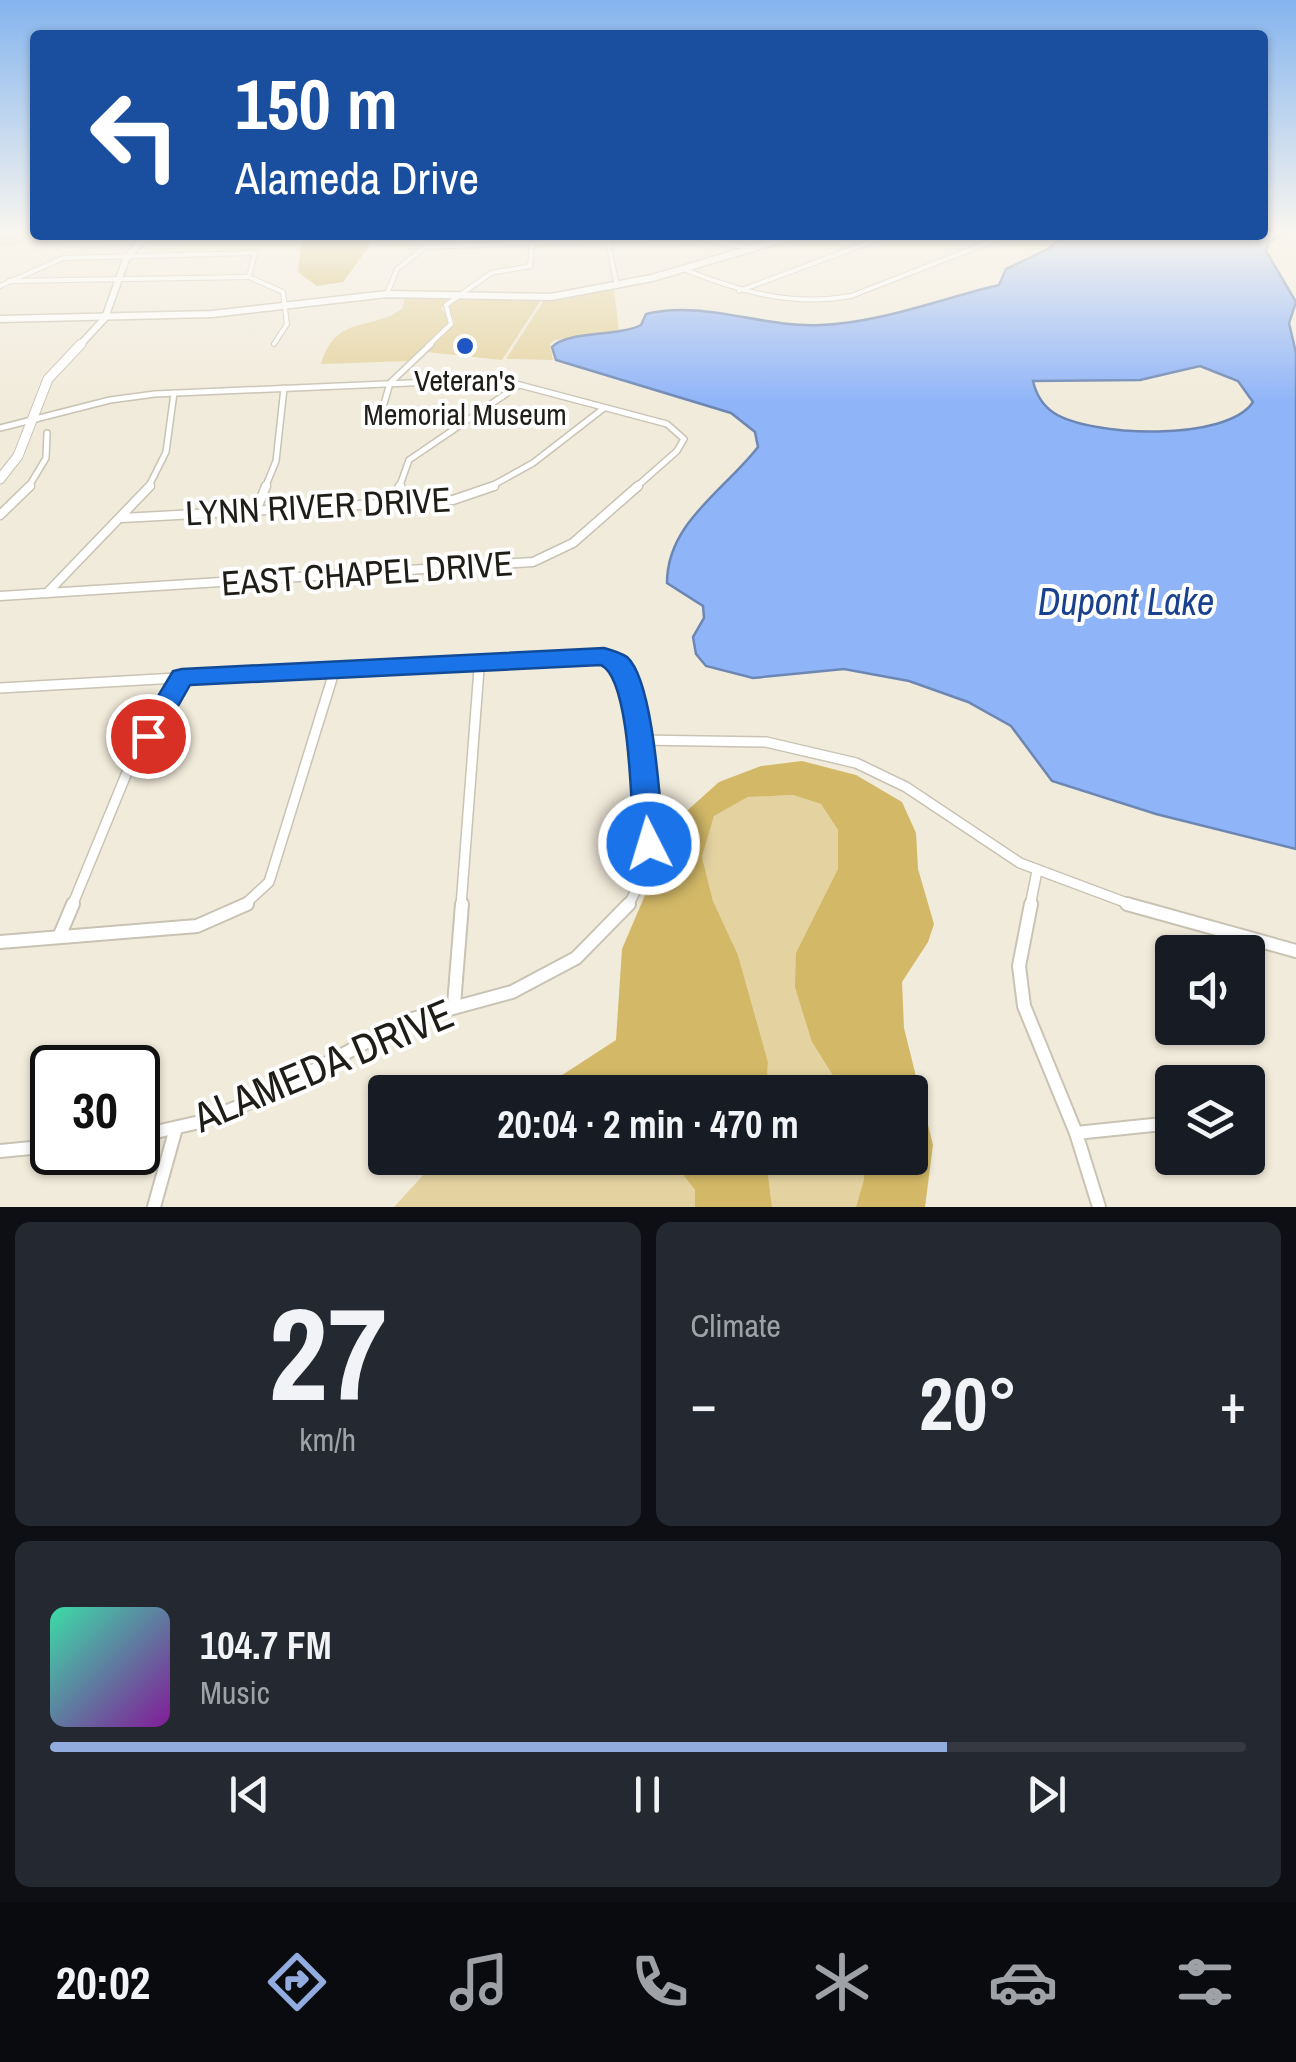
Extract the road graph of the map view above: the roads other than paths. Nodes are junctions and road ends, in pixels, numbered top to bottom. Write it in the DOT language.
graph roads {
  1 [pos="117,290"];
  2 [pos="279,290"];
  3 [pos="388,290"];
  4 [pos="469,290"];
  5 [pos="588,290"];
  6 [pos="863,290"];
  7 [pos="739,291"];
  8 [pos="387,294"];
  9 [pos="460,297"];
  10 [pos="285,307"];
  11 [pos="105,318"];
  12 [pos="0,320"];
  13 [pos="274,344"];
  14 [pos="390,384"];
  15 [pos="520,385"];
  16 [pos="284,388"];
  17 [pos="174,393"];
  18 [pos="384,404"];
  19 [pos="605,408"];
  20 [pos="34,420"];
  21 [pos="0,428"];
  22 [pos="46,433"];
  23 [pos="0,478"];
  24 [pos="394,504"];
  25 [pos="2,511"];
  26 [pos="256,511"];
  27 [pos="122,518"];
  28 [pos="48,593"];
  29 [pos="0,596"];
  30 [pos="480,660"];
  31 [pos="335,668"];
  32 [pos="182,677"];
  33 [pos="0,688"];
  34 [pos="640,740"];
  35 [pos="1037,871"];
  36 [pos="60,937"];
  37 [pos="0,942"];
  38 [pos="1296,951"];
  39 [pos="454,1005"];
  40 [pos="1155,1125"];
  41 [pos="176,1128"];
  42 [pos="160,1131"];
  43 [pos="1076,1132"];
  44 [pos="30,1148"];
  45 [pos="0,1150"];
  46 [pos="154,1207"];
  47 [pos="1098,1207"];
  1 -- 11 [label="street"];
  2 -- 10 [label="street"];
  3 -- 8 [label="street"];
  4 -- 9 [label="street"];
  5 -- 9 [label="street"];
  6 -- 7 [label="street"];
  8 -- 9 [label="street"];
  8 -- 10 [label="street"];
  9 -- 14 [label="street"];
  10 -- 11 [label="street"];
  10 -- 13 [label="street"];
  11 -- 12 [label="street"];
  11 -- 20 [label="street"];
  14 -- 15 [label="street"];
  14 -- 16 [label="street"];
  14 -- 18 [label="street"];
  15 -- 19 [label="street"];
  15 -- 24 [label="street"];
  16 -- 17 [label="street"];
  16 -- 26 [label="street"];
  17 -- 20 [label="street"];
  17 -- 27 [label="street"];
  19 -- 24 [label="street, LYNN RIVER DRIVE"];
  19 -- 28 [label="street, EAST CHAPEL DRIVE"];
  20 -- 21 [label="street"];
  20 -- 23 [label="street"];
  22 -- 25 [label="street"];
  24 -- 26 [label="street, LYNN RIVER DRIVE"];
  26 -- 27 [label="street, LYNN RIVER DRIVE"];
  27 -- 28 [label="street"];
  28 -- 29 [label="street, EAST CHAPEL DRIVE"];
  30 -- 31 [label="street"];
  30 -- 34 [label="street, ALAMEDA DRIVE"];
  30 -- 39 [label="street"];
  31 -- 32 [label="street"];
  31 -- 36 [label="street"];
  32 -- 33 [label="street"];
  32 -- 36 [label="street"];
  34 -- 35 [label="street"];
  34 -- 39 [label="street, ALAMEDA DRIVE"];
  35 -- 38 [label="street"];
  35 -- 43 [label="street"];
  36 -- 37 [label="street"];
  39 -- 41 [label="street, ALAMEDA DRIVE"];
  40 -- 43 [label="street"];
  41 -- 42 [label="street, ALAMEDA DRIVE"];
  41 -- 46 [label="street"];
  43 -- 47 [label="street"];
  44 -- 45 [label="street"];
}
